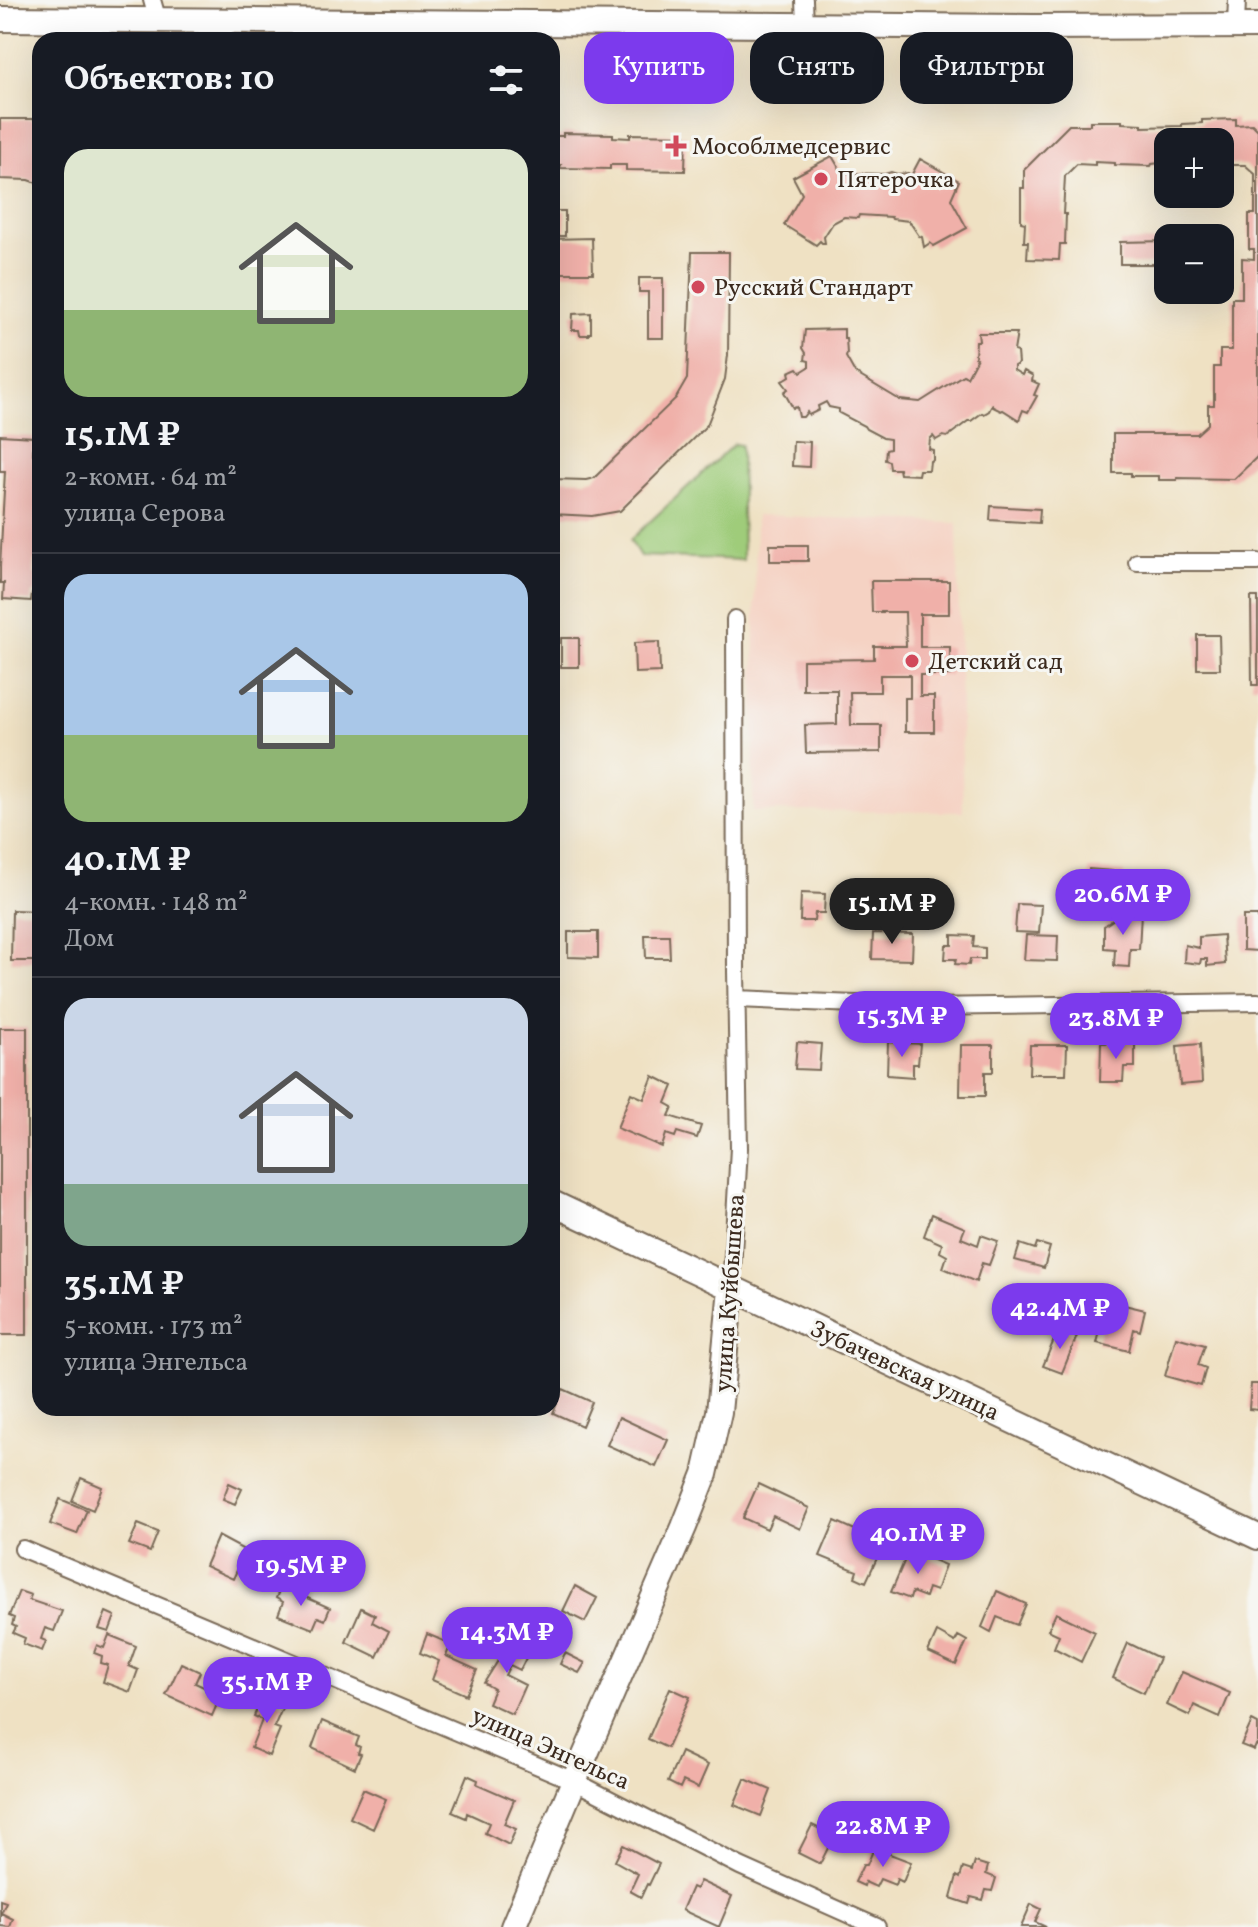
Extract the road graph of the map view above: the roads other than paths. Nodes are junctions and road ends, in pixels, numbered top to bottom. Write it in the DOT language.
graph roads {
  1 [pos="804,0"];
  2 [pos="1237,0"];
  3 [pos="0,19"];
  4 [pos="158,20"];
  5 [pos="805,25"];
  6 [pos="1247,25"];
  7 [pos="1137,562"];
  8 [pos="1258,562"];
  9 [pos="735,619"];
  10 [pos="737,999"];
  11 [pos="1258,1002"];
  12 [pos="560,1207"];
  13 [pos="731,1288"];
  14 [pos="1258,1537"];
  15 [pos="23,1549"];
  16 [pos="574,1781"];
  17 [pos="513,1927"];
  18 [pos="877,1927"];
  1 -- 5 [label="street"];
  2 -- 6 [label="street"];
  3 -- 4 [label="street"];
  4 -- 5 [label="street"];
  5 -- 6 [label="street"];
  7 -- 8 [label="street"];
  9 -- 10 [label="street, улица Куйбышева"];
  10 -- 11 [label="street"];
  10 -- 13 [label="street, улица Куйбышева"];
  12 -- 13 [label="street, Зубачевская улица"];
  13 -- 14 [label="street, Зубачевская улица"];
  13 -- 16 [label="street, улица Куйбышева"];
  15 -- 16 [label="street, улица Энгельса"];
  16 -- 17 [label="street, улица Куйбышева"];
  16 -- 18 [label="street, улица Энгельса"];
}
